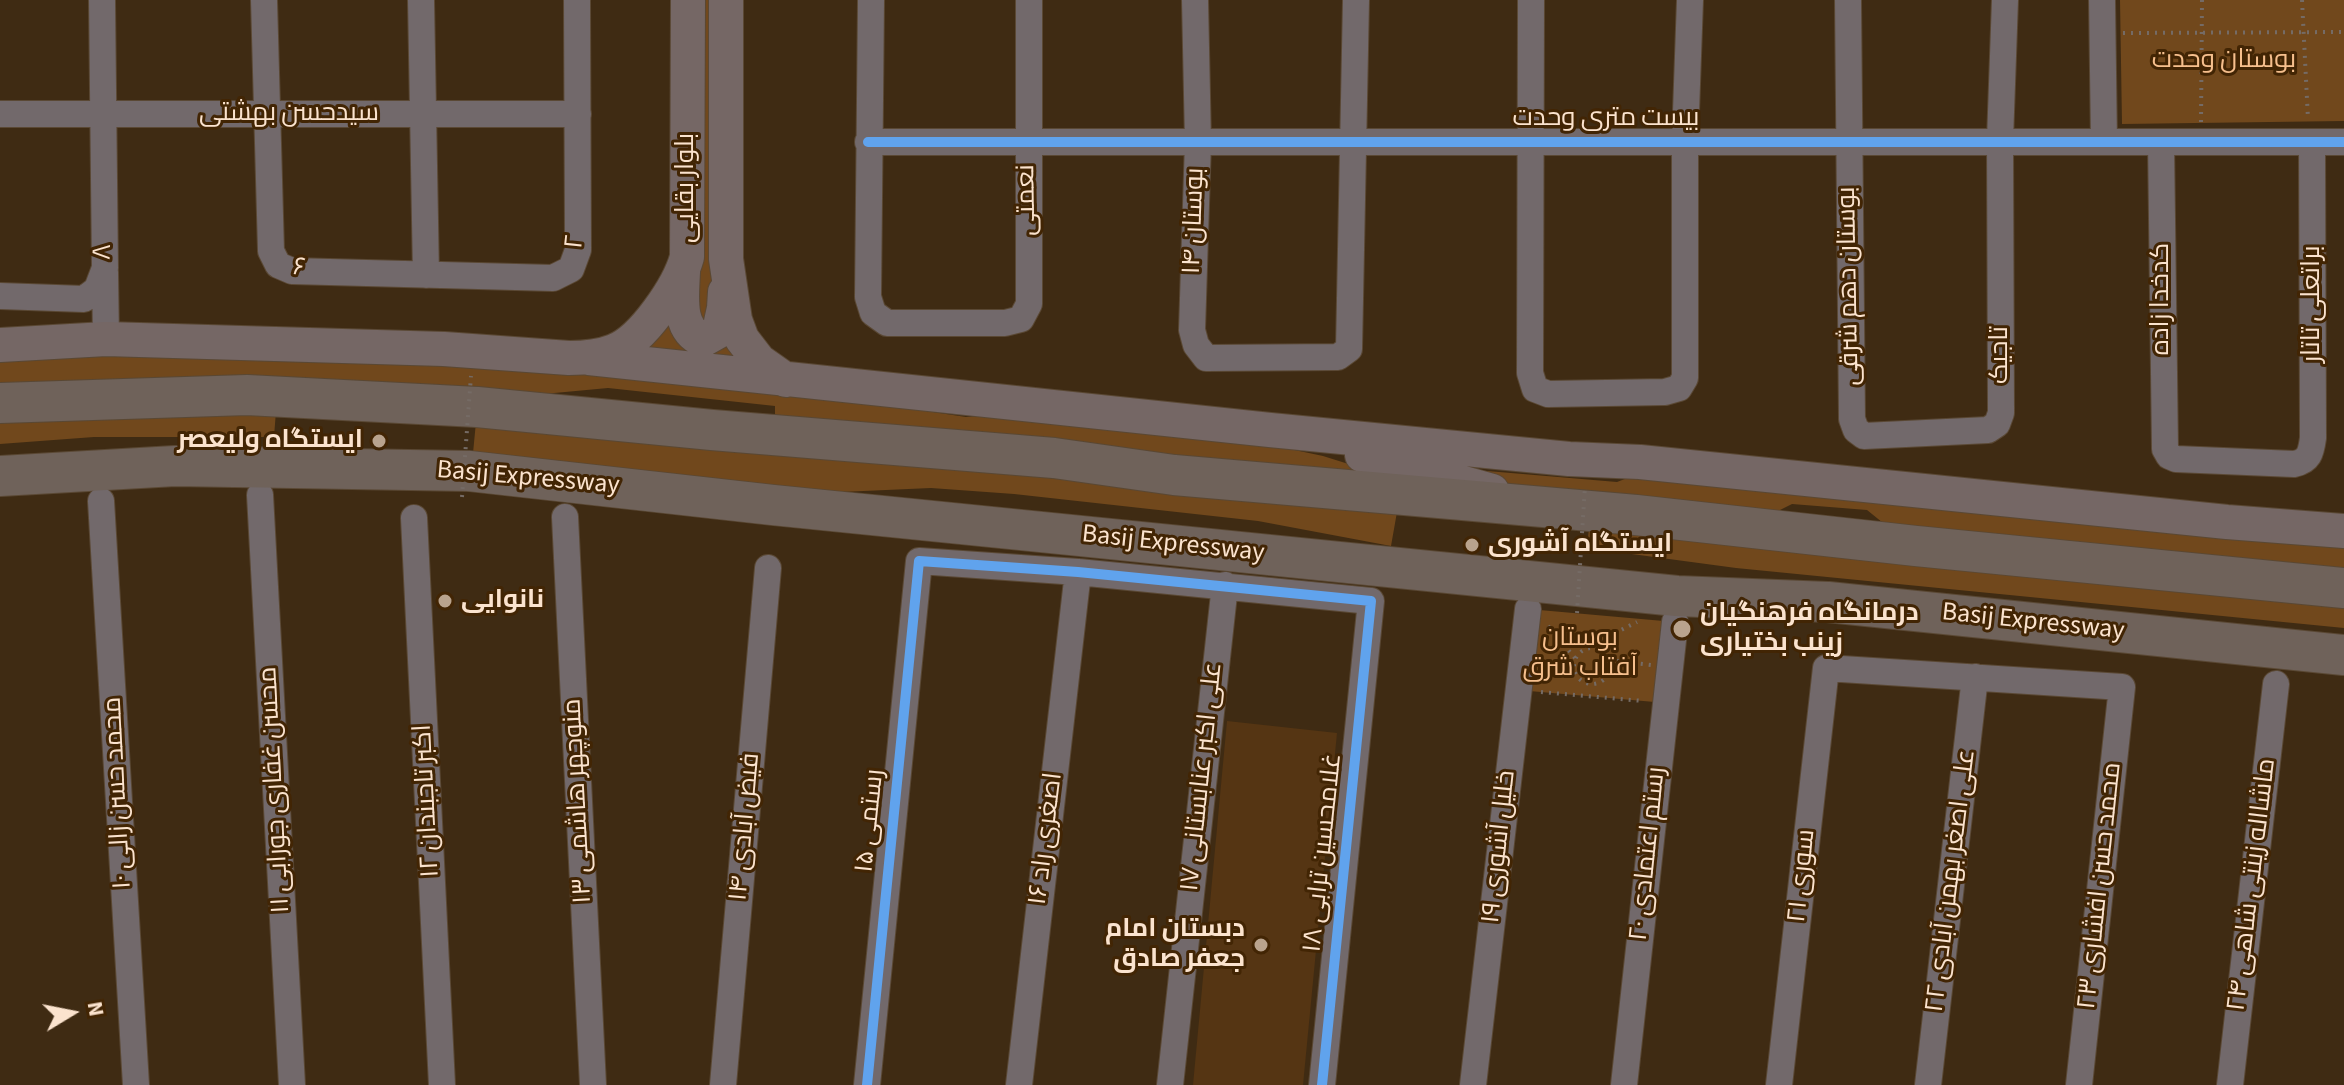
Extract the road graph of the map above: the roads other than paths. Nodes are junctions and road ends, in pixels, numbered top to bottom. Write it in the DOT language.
graph roads {
  1 [pos="102,0"];
  2 [pos="264,0"];
  3 [pos="421,0"];
  4 [pos="577,0"];
  5 [pos="688,0"];
  6 [pos="726,0"];
  7 [pos="871,0"];
  8 [pos="1029,0"];
  9 [pos="1195,0"];
  10 [pos="1356,0"];
  11 [pos="1531,0"];
  12 [pos="1690,0"];
  13 [pos="1848,0"];
  14 [pos="2005,0"];
  15 [pos="2102,0"];
  16 [pos="0,114"];
  17 [pos="104,114"];
  18 [pos="267,114"];
  19 [pos="421,114"];
  20 [pos="578,114"];
  21 [pos="2310,132"];
  22 [pos="1685,140"];
  23 [pos="2000,140"];
  24 [pos="1027,141"];
  25 [pos="868,142"];
  26 [pos="1198,142"];
  27 [pos="1354,142"];
  28 [pos="1530,142"];
  29 [pos="1848,142"];
  30 [pos="2104,142"];
  31 [pos="2161,142"];
  32 [pos="2344,142"];
  33 [pos="726,259"];
  34 [pos="105,268"];
  35 [pos="683,272"];
  36 [pos="426,275"];
  37 [pos="0,296"];
  38 [pos="106,339"];
  39 [pos="0,345"];
  40 [pos="579,358"];
  41 [pos="787,381"];
  42 [pos="0,403"];
  43 [pos="1270,430"];
  44 [pos="1856,430"];
  45 [pos="2169,456"];
  46 [pos="0,476"];
  47 [pos="260,495"];
  48 [pos="1574,498"];
  49 [pos="101,501"];
  50 [pos="565,517"];
  51 [pos="414,518"];
  52 [pos="2344,531"];
  53 [pos="768,568"];
  54 [pos="1076,582"];
  55 [pos="1225,585"];
  56 [pos="2344,588"];
  57 [pos="1528,609"];
  58 [pos="1675,622"];
  59 [pos="2344,655"];
  60 [pos="1975,677"];
  61 [pos="2276,684"];
  62 [pos="136,1085"];
  63 [pos="292,1085"];
  64 [pos="442,1085"];
  65 [pos="593,1085"];
  66 [pos="723,1085"];
  67 [pos="867,1085"];
  68 [pos="1019,1085"];
  69 [pos="1170,1085"];
  70 [pos="1322,1085"];
  71 [pos="1473,1085"];
  72 [pos="1624,1085"];
  73 [pos="1779,1085"];
  74 [pos="1928,1085"];
  75 [pos="2079,1085"];
  76 [pos="2230,1085"];
  1 -- 17 [label="street, ۸"];
  2 -- 18 [label="street"];
  3 -- 19 [label="street"];
  4 -- 20 [label="street, ۲"];
  5 -- 35 [label="main road, بلوار بقایی"];
  6 -- 33 [label="main road, بلوار بقایی"];
  7 -- 25 [label="street"];
  8 -- 24 [label="street, نعمتی"];
  9 -- 26 [label="street, بوستان ۱۴"];
  10 -- 27 [label="street"];
  11 -- 28 [label="street"];
  12 -- 22 [label="street"];
  13 -- 29 [label="street, بوستان دهم شرقی"];
  14 -- 23 [label="street"];
  15 -- 30 [label="street"];
  16 -- 17 [label="street, سیدحسن بهشتی"];
  17 -- 18 [label="street, سیدحسن بهشتی"];
  17 -- 34 [label="street, ۸"];
  18 -- 19 [label="street, سیدحسن بهشتی"];
  18 -- 36 [label="street, ۶"];
  19 -- 20 [label="street, سیدحسن بهشتی"];
  19 -- 36 [label="street"];
  20 -- 36 [label="street, ۲"];
  21 -- 31 [label="street, بیست متری وحدت"];
  21 -- 32 [label="street, بیست متری وحدت"];
  21 -- 45 [label="street, براتعلی تاتار"];
  22 -- 28 [label="street, بیست متری وحدت"];
  22 -- 28 [label="street"];
  22 -- 29 [label="street, بیست متری وحدت"];
  23 -- 29 [label="street, بیست متری وحدت"];
  23 -- 30 [label="street, بیست متری وحدت"];
  23 -- 44 [label="street, تاجیک"];
  24 -- 25 [label="street, بیست متری وحدت"];
  24 -- 25 [label="street, نعمتی"];
  24 -- 26 [label="street, بیست متری وحدت"];
  26 -- 27 [label="street, بیست متری وحدت"];
  26 -- 27 [label="street, بوستان ۱۴"];
  27 -- 28 [label="street, بیست متری وحدت"];
  29 -- 44 [label="street, بوستان دهم شرقی"];
  30 -- 31 [label="street, بیست متری وحدت"];
  31 -- 45 [label="street, کدخدا زاده"];
  33 -- 35 [label="main road"];
  33 -- 41 [label="main road, بلوار بقایی"];
  34 -- 37 [label="street, ۸"];
  34 -- 38 [label="street"];
  35 -- 40 [label="main road, بلوار بقایی"];
  38 -- 39 [label="main road"];
  38 -- 40 [label="main road"];
  40 -- 41 [label="main road"];
  41 -- 43 [label="main road"];
  42 -- 48 [label="highway"];
  43 -- 48 [label="main road"];
  43 -- 52 [label="main road"];
  46 -- 59 [label="highway, Basij Expressway"];
  47 -- 63 [label="street, محسن غفاری جورابی ۱۱"];
  48 -- 56 [label="highway"];
  49 -- 62 [label="street, محمد حسن زالی ۱۰"];
  50 -- 65 [label="street, منوچهر هاشمی ۱۳"];
  51 -- 64 [label="street, اکبر تاجبندان ۱۲"];
  53 -- 66 [label="street, فیض آبادی ۱۴"];
  54 -- 55 [label="street"];
  54 -- 67 [label="street, رستمی ۱۵"];
  54 -- 68 [label="street, اصغری راد ۱۶"];
  55 -- 69 [label="street, علی اکبر عنابستانی ۱۷"];
  55 -- 70 [label="street, غلامحسین ترابی ۱۸"];
  57 -- 71 [label="street, خلیل آشوری ۱۹"];
  58 -- 72 [label="street, رستم اعتمادی ۲۰"];
  60 -- 73 [label="street, سوری ۲۱"];
  60 -- 74 [label="street, علی اصغر بهمن آبادی ۲۲"];
  60 -- 75 [label="street, محمد حسن افشاری ۲۳"];
  61 -- 76 [label="street, ماشااله زینتی شاهی ۲۴"];
}
